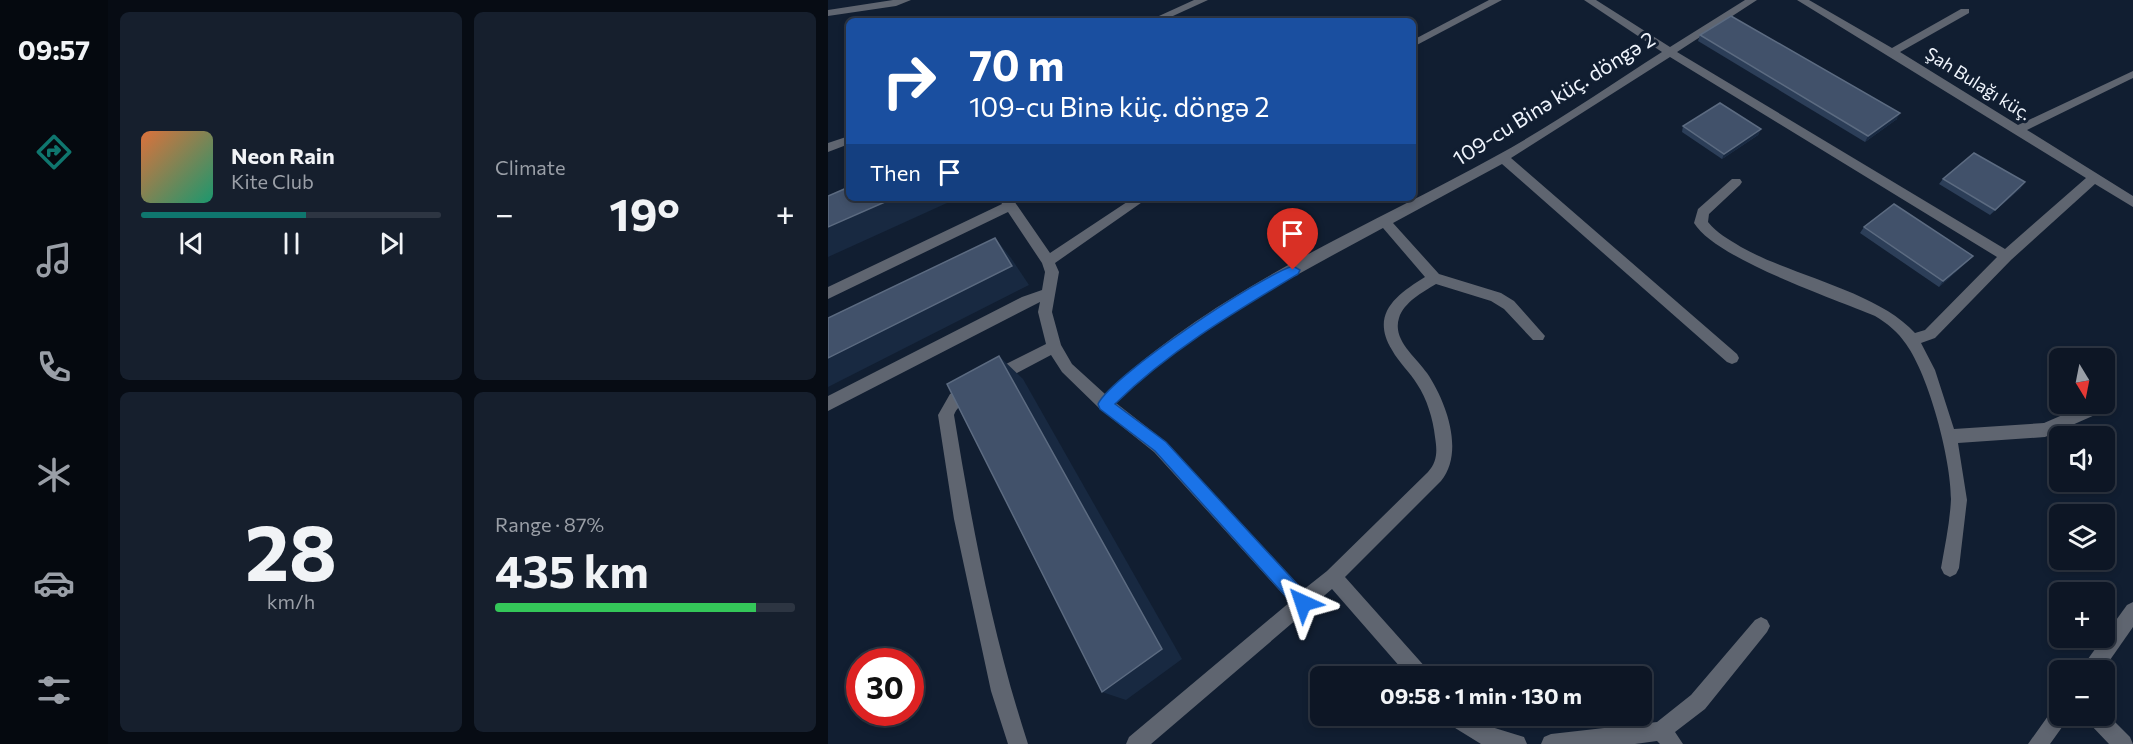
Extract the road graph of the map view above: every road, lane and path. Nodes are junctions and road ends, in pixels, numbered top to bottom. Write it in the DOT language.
graph roads {
  1 [pos="906,0"];
  2 [pos="1203,0"];
  3 [pos="1497,0"];
  4 [pos="1589,0"];
  5 [pos="1752,0"];
  6 [pos="1807,1"];
  7 [pos="1965,11"];
  8 [pos="828,13"];
  9 [pos="1160,18"];
  10 [pos="1416,42"];
  11 [pos="1668,51"];
  12 [pos="1892,52"];
  13 [pos="2133,74"];
  14 [pos="2018,130"];
  15 [pos="846,141"];
  16 [pos="828,148"];
  17 [pos="1503,158"];
  18 [pos="2094,178"];
  19 [pos="1736,182"];
  20 [pos="1138,201"];
  21 [pos="1007,202"];
  22 [pos="2133,202"];
  23 [pos="1384,221"];
  24 [pos="2006,256"];
  25 [pos="1048,261"];
  26 [pos="1434,278"];
  27 [pos="828,293"];
  28 [pos="1046,294"];
  29 [pos="1538,336"];
  30 [pos="1912,340"];
  31 [pos="1054,347"];
  32 [pos="1732,358"];
  33 [pos="828,404"];
  34 [pos="1105,404"];
  35 [pos="2081,414"];
  36 [pos="1948,436"];
  37 [pos="1950,568"];
  38 [pos="1333,577"];
  39 [pos="1303,603"];
  40 [pos="2133,611"];
  41 [pos="1761,626"];
  42 [pos="2099,660"];
  43 [pos="1411,666"];
  44 [pos="1469,726"];
  45 [pos="2052,726"];
  46 [pos="2106,726"];
  47 [pos="1667,737"];
  48 [pos="1018,744"];
  49 [pos="1136,744"];
  50 [pos="1517,744"];
  51 [pos="1551,744"];
  52 [pos="2038,744"];
  53 [pos="2123,744"];
  1 -- 8 [label="street"];
  2 -- 9 [label="street"];
  3 -- 10 [label="street"];
  4 -- 11 [label="street"];
  5 -- 11 [label="street, 109-cu Binə küç. döngə 2"];
  6 -- 12 [label="street, Şah Bulağı küç."];
  7 -- 12 [label="street"];
  11 -- 17 [label="street, 109-cu Binə küç. döngə 2"];
  11 -- 24 [label="street"];
  12 -- 14 [label="street, Şah Bulağı küç."];
  13 -- 14 [label="street"];
  14 -- 18 [label="street, Şah Bulağı küç."];
  15 -- 16 [label="street"];
  17 -- 23 [label="street, 109-cu Binə küç. döngə 2"];
  17 -- 32 [label="street"];
  18 -- 22 [label="street, Şah Bulağı küç."];
  18 -- 24 [label="street"];
  19 -- 30 [label="street"];
  20 -- 25 [label="street"];
  21 -- 25 [label="street"];
  21 -- 27 [label="street"];
  23 -- 26 [label="street"];
  23 -- 34 [label="street, 109-cu Binə küç. döngə 2"];
  24 -- 30 [label="street"];
  25 -- 28 [label="street"];
  26 -- 29 [label="street"];
  26 -- 38 [label="street"];
  28 -- 31 [label="street"];
  28 -- 33 [label="street"];
  30 -- 36 [label="street"];
  31 -- 34 [label="street"];
  31 -- 48 [label="street"];
  34 -- 39 [label="street"];
  35 -- 36 [label="street"];
  36 -- 37 [label="street"];
  38 -- 39 [label="street"];
  38 -- 43 [label="street"];
  39 -- 49 [label="street"];
  40 -- 42 [label="street"];
  41 -- 47 [label="street"];
  44 -- 50 [label="street"];
  45 -- 52 [label="street"];
  46 -- 53 [label="street"];
  47 -- 51 [label="street"];
}
